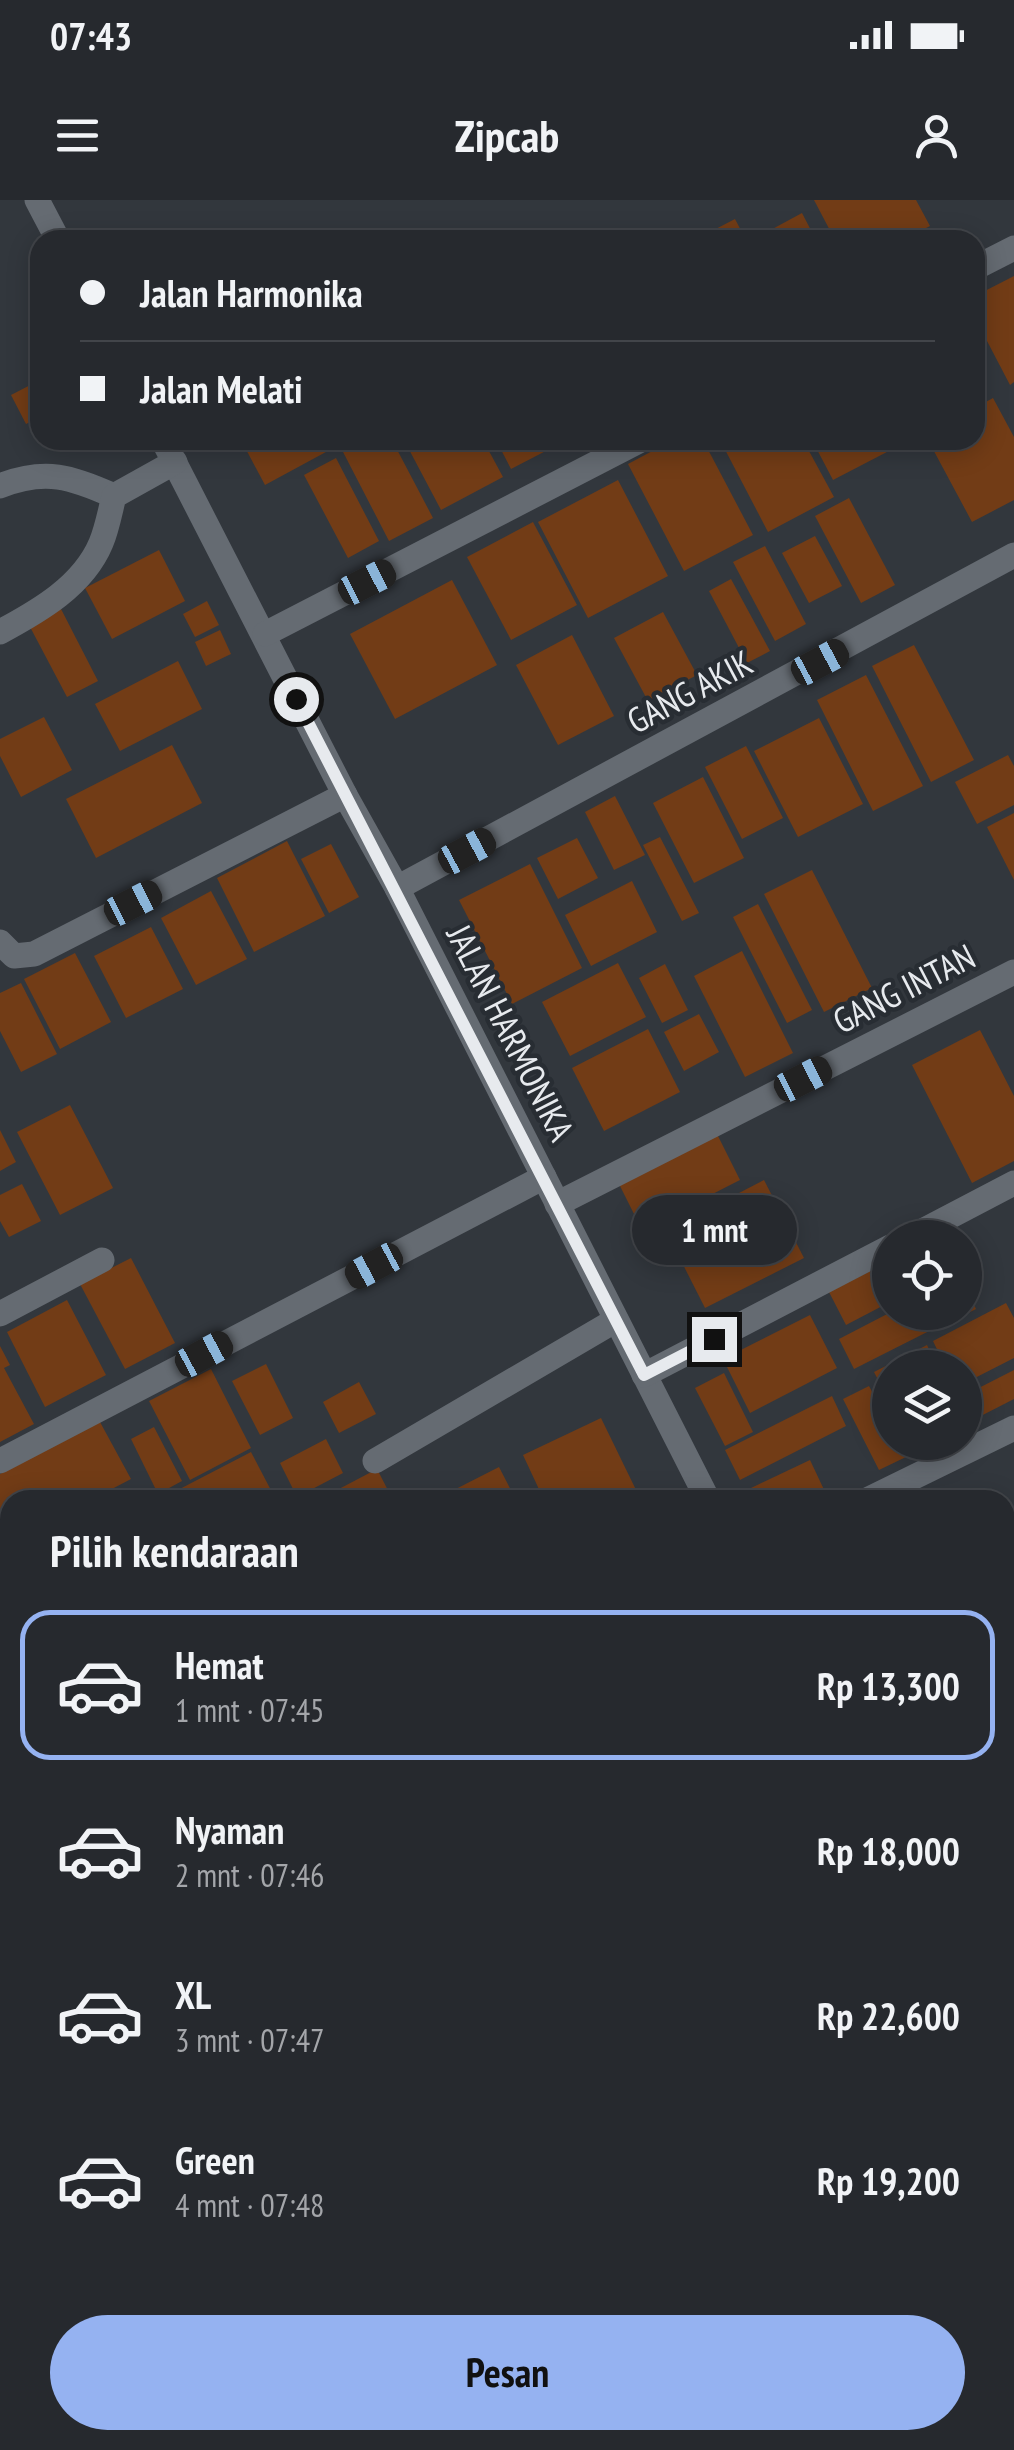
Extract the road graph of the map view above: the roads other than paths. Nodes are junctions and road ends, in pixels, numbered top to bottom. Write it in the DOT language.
graph roads {
  1 [pos="37,200"];
  2 [pos="53,230"];
  3 [pos="1014,248"];
  4 [pos="985,263"];
  5 [pos="622,450"];
  6 [pos="169,451"];
  7 [pos="0,486"];
  8 [pos="114,496"];
  9 [pos="1014,555"];
  10 [pos="0,632"];
  11 [pos="264,634"];
  12 [pos="344,796"];
  13 [pos="397,888"];
  14 [pos="0,942"];
  15 [pos="1014,972"];
  16 [pos="544,1177"];
  17 [pos="1014,1183"];
  18 [pos="558,1204"];
  19 [pos="943,1220"];
  20 [pos="872,1257"];
  21 [pos="102,1260"];
  22 [pos="0,1314"];
  23 [pos="616,1320"];
  24 [pos="644,1375"];
  25 [pos="1014,1428"];
  26 [pos="0,1461"];
  27 [pos="375,1461"];
  28 [pos="703,1490"];
  29 [pos="887,1490"];
  1 -- 2 [label="street"];
  3 -- 4 [label="street"];
  5 -- 11 [label="street"];
  6 -- 8 [label="street"];
  6 -- 11 [label="street, JALAN HARMONIKA"];
  7 -- 8 [label="street"];
  8 -- 10 [label="street"];
  9 -- 13 [label="street, GANG AKIK"];
  11 -- 12 [label="street, JALAN HARMONIKA"];
  12 -- 13 [label="street, JALAN HARMONIKA"];
  12 -- 14 [label="street"];
  13 -- 16 [label="street, JALAN HARMONIKA"];
  15 -- 18 [label="street, GANG INTAN"];
  16 -- 18 [label="street, JALAN HARMONIKA"];
  16 -- 26 [label="street"];
  17 -- 19 [label="street"];
  18 -- 23 [label="street, JALAN HARMONIKA"];
  20 -- 24 [label="street"];
  21 -- 22 [label="street"];
  23 -- 24 [label="street, JALAN HARMONIKA"];
  23 -- 27 [label="street"];
  24 -- 28 [label="street, JALAN HARMONIKA"];
  25 -- 29 [label="street"];
}
